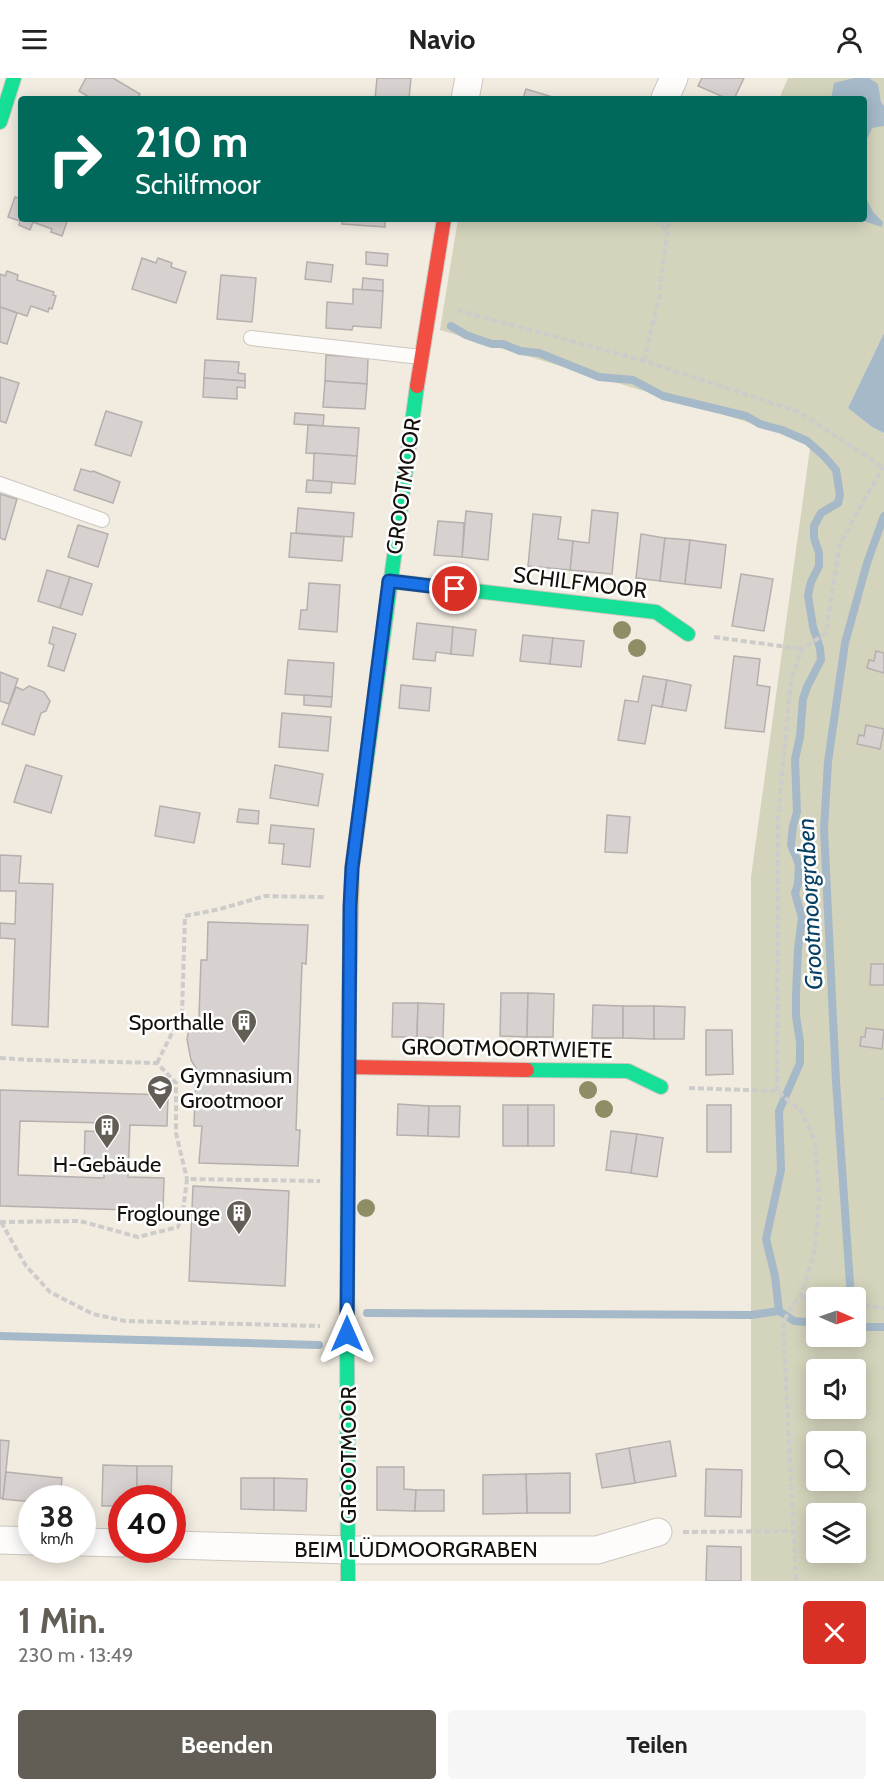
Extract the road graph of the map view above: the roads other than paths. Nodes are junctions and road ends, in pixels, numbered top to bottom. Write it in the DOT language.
graph roads {
  1 [pos="14,78"];
  2 [pos="469,78"];
  3 [pos="466,96"];
  4 [pos="0,122"];
  5 [pos="443,222"];
  6 [pos="251,338"];
  7 [pos="421,357"];
  8 [pos="0,484"];
  9 [pos="102,520"];
  10 [pos="389,581"];
  11 [pos="688,634"];
  12 [pos="349,1067"];
  13 [pos="661,1087"];
  14 [pos="657,1532"];
  15 [pos="0,1540"];
  16 [pos="18,1541"];
  17 [pos="186,1545"];
  18 [pos="349,1550"];
  19 [pos="348,1581"];
  1 -- 4 [label="street"];
  2 -- 3 [label="street"];
  5 -- 7 [label="street, GROOTMOOR"];
  6 -- 7 [label="lane"];
  7 -- 10 [label="street, GROOTMOOR"];
  8 -- 9 [label="lane"];
  10 -- 11 [label="street, SCHILFMOOR"];
  10 -- 12 [label="street, GROOTMOOR"];
  12 -- 13 [label="street, GROOTMOORTWIETE"];
  12 -- 18 [label="street, GROOTMOOR"];
  14 -- 18 [label="street, BEIM LÜDMOORGRABEN"];
  15 -- 16 [label="street"];
  17 -- 18 [label="street, BEIM LÜDMOORGRABEN"];
  18 -- 19 [label="street, GROOTMOOR"];
}
